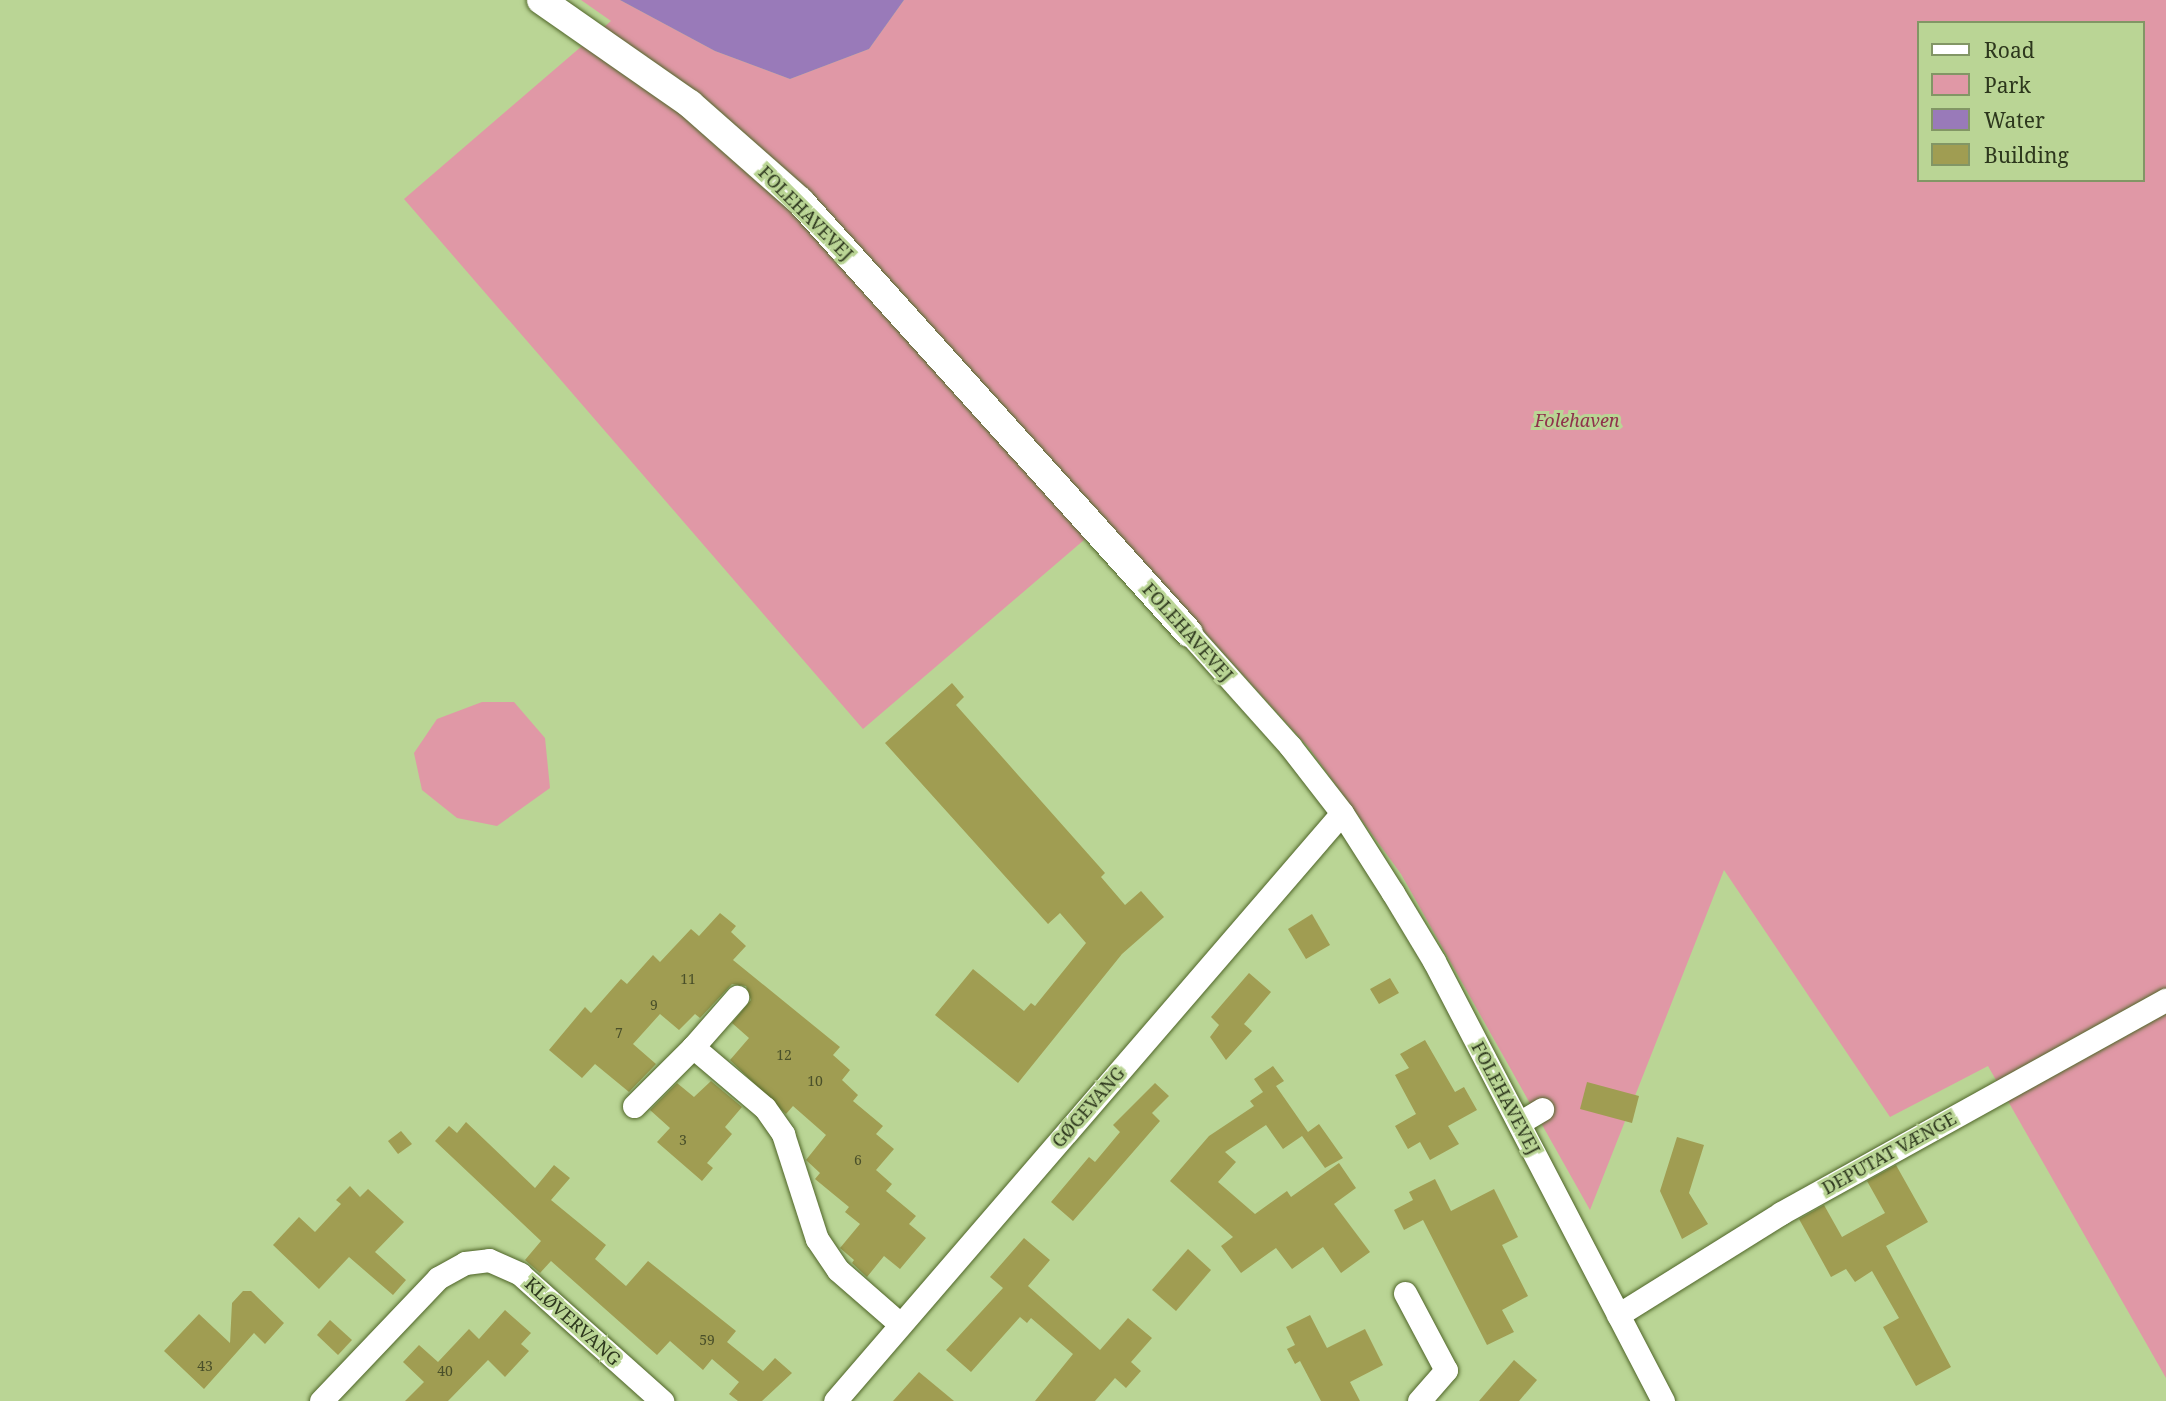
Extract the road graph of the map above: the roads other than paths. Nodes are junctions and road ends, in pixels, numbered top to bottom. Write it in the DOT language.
graph roads {
  1 [pos="541,0"];
  2 [pos="1189,633"];
  3 [pos="1342,813"];
  4 [pos="737,997"];
  5 [pos="2166,1000"];
  6 [pos="693,1047"];
  7 [pos="634,1106"];
  8 [pos="1542,1109"];
  9 [pos="1519,1123"];
  10 [pos="1405,1293"];
  11 [pos="1618,1315"];
  12 [pos="901,1324"];
  13 [pos="321,1401"];
  14 [pos="662,1401"];
  15 [pos="835,1401"];
  16 [pos="1419,1401"];
  17 [pos="1663,1401"];
  1 -- 2 [label="street, FOLEHAVEVEJ"];
  2 -- 3 [label="street, FOLEHAVEVEJ"];
  3 -- 9 [label="street, FOLEHAVEVEJ"];
  3 -- 12 [label="street, GØGEVANG"];
  4 -- 6 [label="street"];
  5 -- 11 [label="street, DEPUTAT VÆNGE"];
  6 -- 7 [label="street"];
  6 -- 12 [label="street"];
  8 -- 9 [label="street"];
  9 -- 11 [label="street, FOLEHAVEVEJ"];
  10 -- 16 [label="street"];
  11 -- 17 [label="street, FOLEHAVEVEJ"];
  12 -- 15 [label="street, GØGEVANG"];
  13 -- 14 [label="street, KLØVERVANG"];
}
